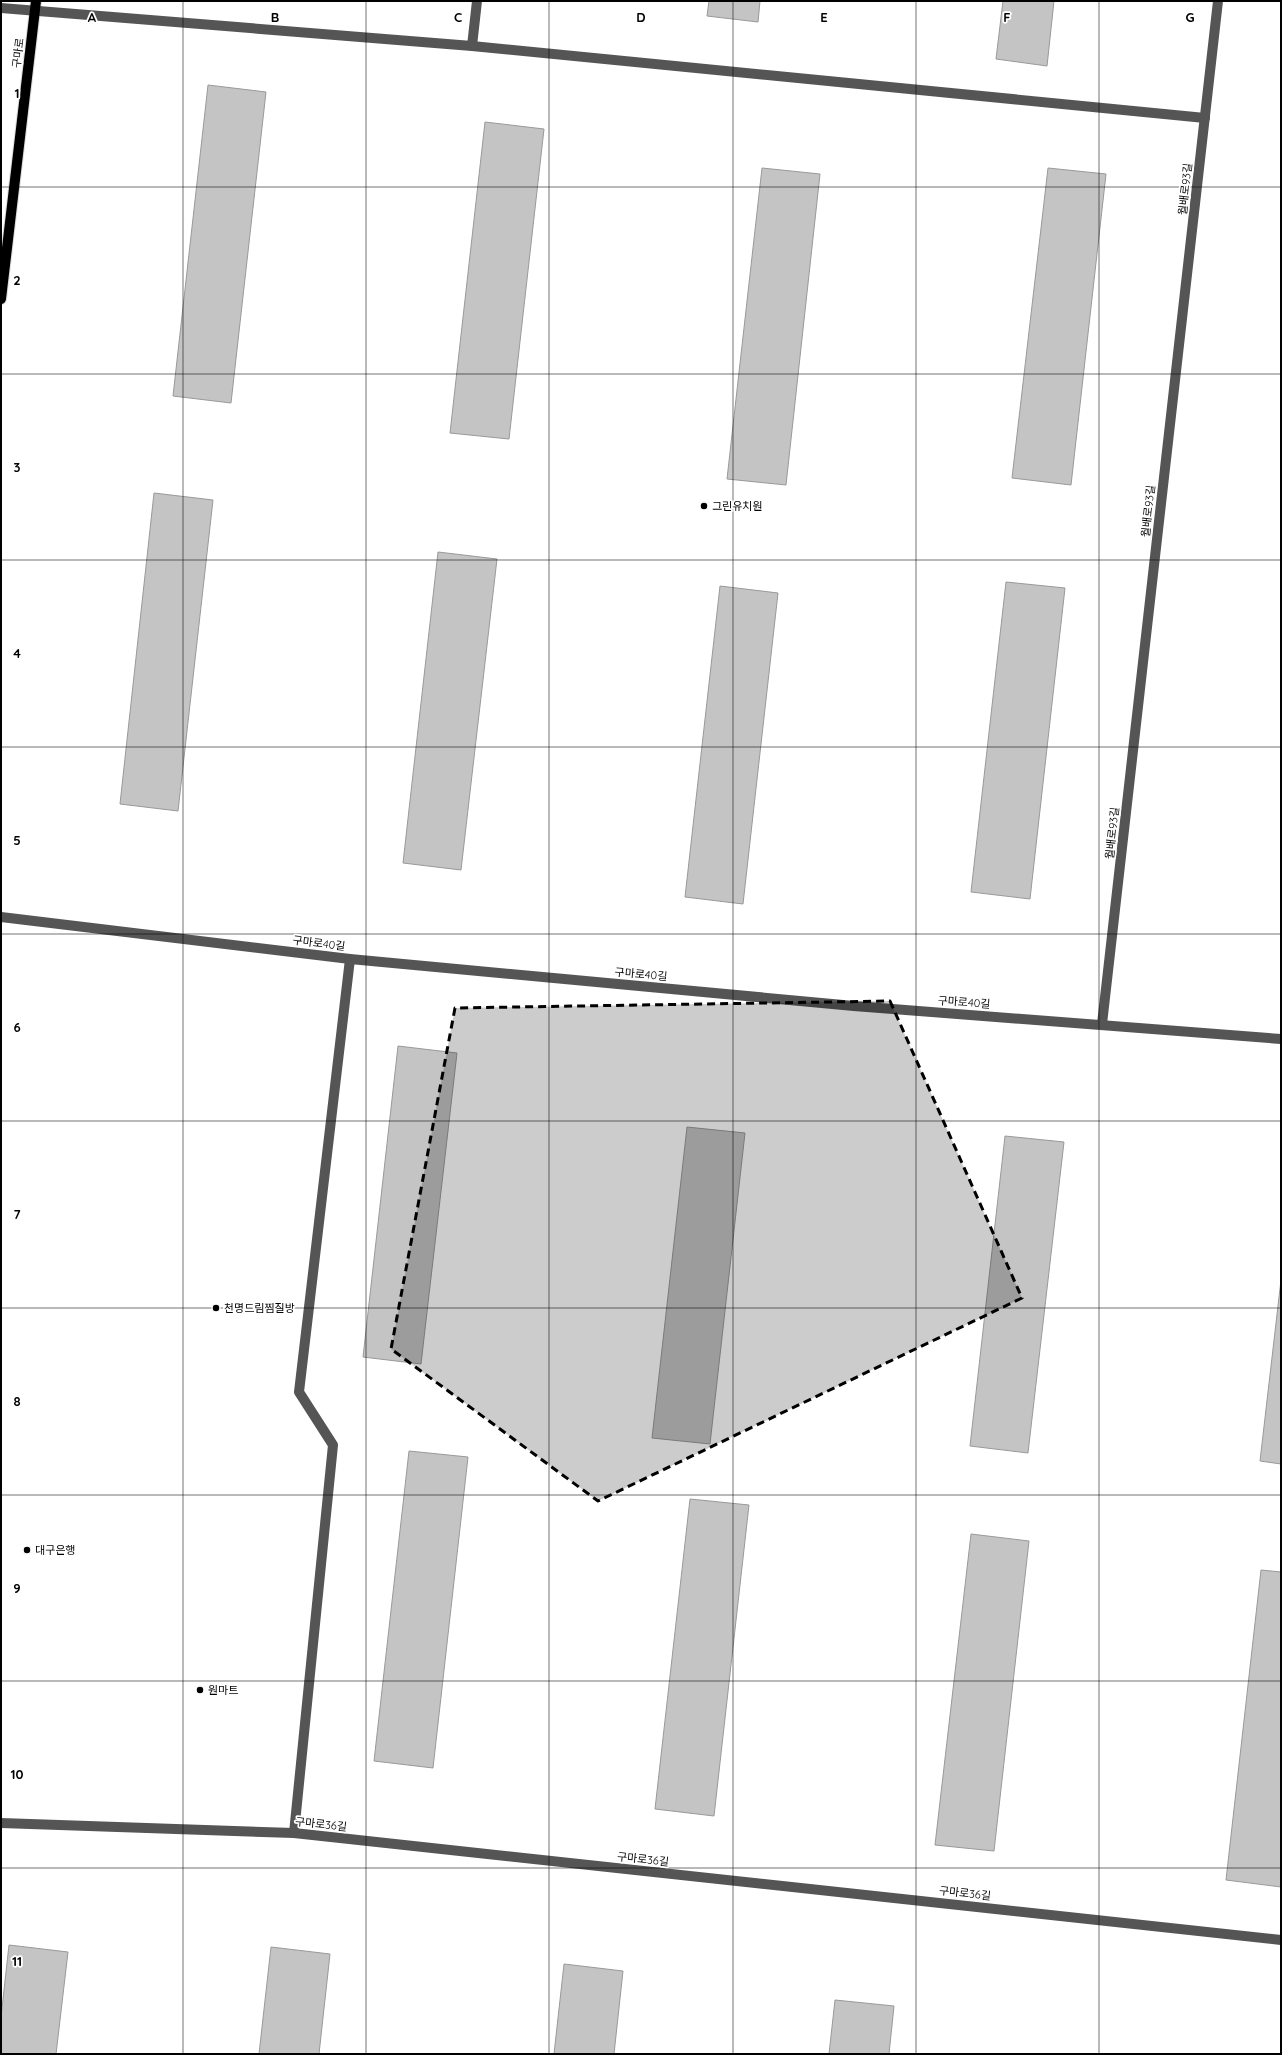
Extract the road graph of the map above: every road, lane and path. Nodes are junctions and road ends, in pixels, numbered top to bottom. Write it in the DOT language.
graph roads {
  1 [pos="477,1"];
  2 [pos="1218,1"];
  3 [pos="35,6"];
  4 [pos="1,8"];
  5 [pos="472,46"];
  6 [pos="1205,118"];
  7 [pos="1,300"];
  8 [pos="1,917"];
  9 [pos="350,959"];
  10 [pos="1102,1024"];
  11 [pos="1281,1039"];
  12 [pos="1,1823"];
  13 [pos="294,1833"];
  14 [pos="1281,1940"];
  1 -- 5 [label="street"];
  2 -- 6 [label="street, 월배로93길"];
  3 -- 4 [label="street"];
  3 -- 5 [label="street"];
  3 -- 7 [label="main road, 구마로"];
  5 -- 6 [label="street"];
  6 -- 10 [label="street, 월배로93길"];
  8 -- 9 [label="street, 구마로40길"];
  9 -- 10 [label="street, 구마로40길"];
  9 -- 13 [label="street"];
  10 -- 11 [label="street, 구마로40길"];
  12 -- 13 [label="street, 구마로36길"];
  13 -- 14 [label="street, 구마로36길"];
}
